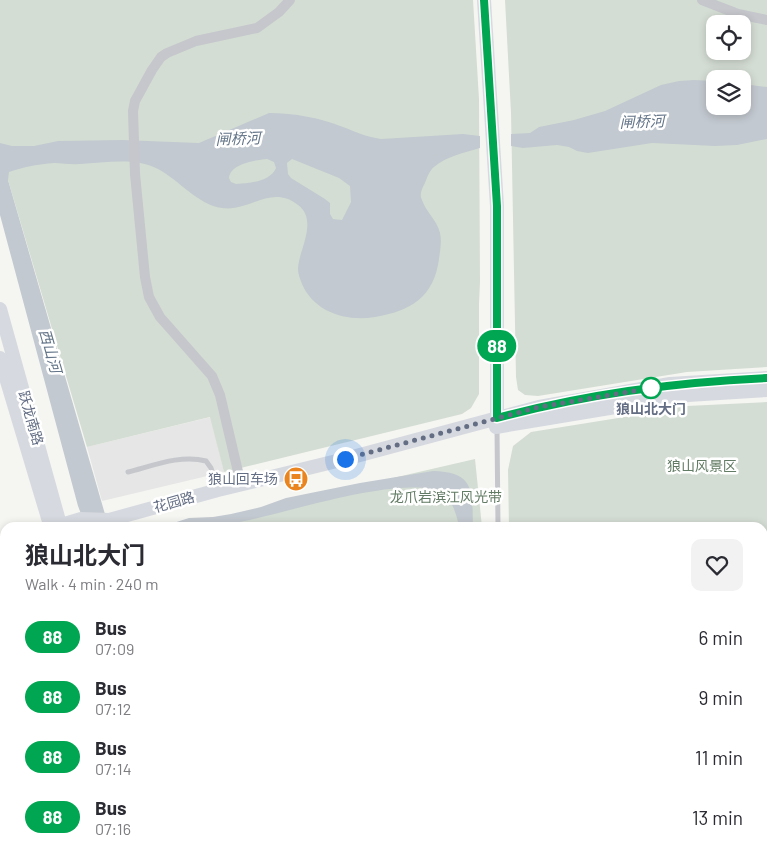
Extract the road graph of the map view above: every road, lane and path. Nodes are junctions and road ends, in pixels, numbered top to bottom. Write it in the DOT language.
graph roads {
  1 [pos="290,0"];
  2 [pos="484,0"];
  3 [pos="702,0"];
  4 [pos="767,20"];
  5 [pos="0,309"];
  6 [pos="0,358"];
  7 [pos="767,378"];
  8 [pos="767,390"];
  9 [pos="497,422"];
  10 [pos="128,472"];
  11 [pos="239,476"];
  12 [pos="219,493"];
  13 [pos="54,522"];
  14 [pos="55,522"];
  15 [pos="72,522"];
  16 [pos="97,522"];
  17 [pos="114,522"];
  18 [pos="498,522"];
  1 -- 11 [label="street"];
  2 -- 9 [label="main road"];
  3 -- 4 [label="street"];
  5 -- 14 [label="main road, 跃龙南路"];
  6 -- 13 [label="main road, 跃龙南路"];
  7 -- 9 [label="main road, 花园路"];
  8 -- 9 [label="main road, 花园路"];
  9 -- 12 [label="main road, 花园路"];
  9 -- 18 [label="lane"];
  10 -- 12 [label="lane"];
  12 -- 17 [label="main road, 花园路"];
  15 -- 16 [label="main road, 花园路"];
}
